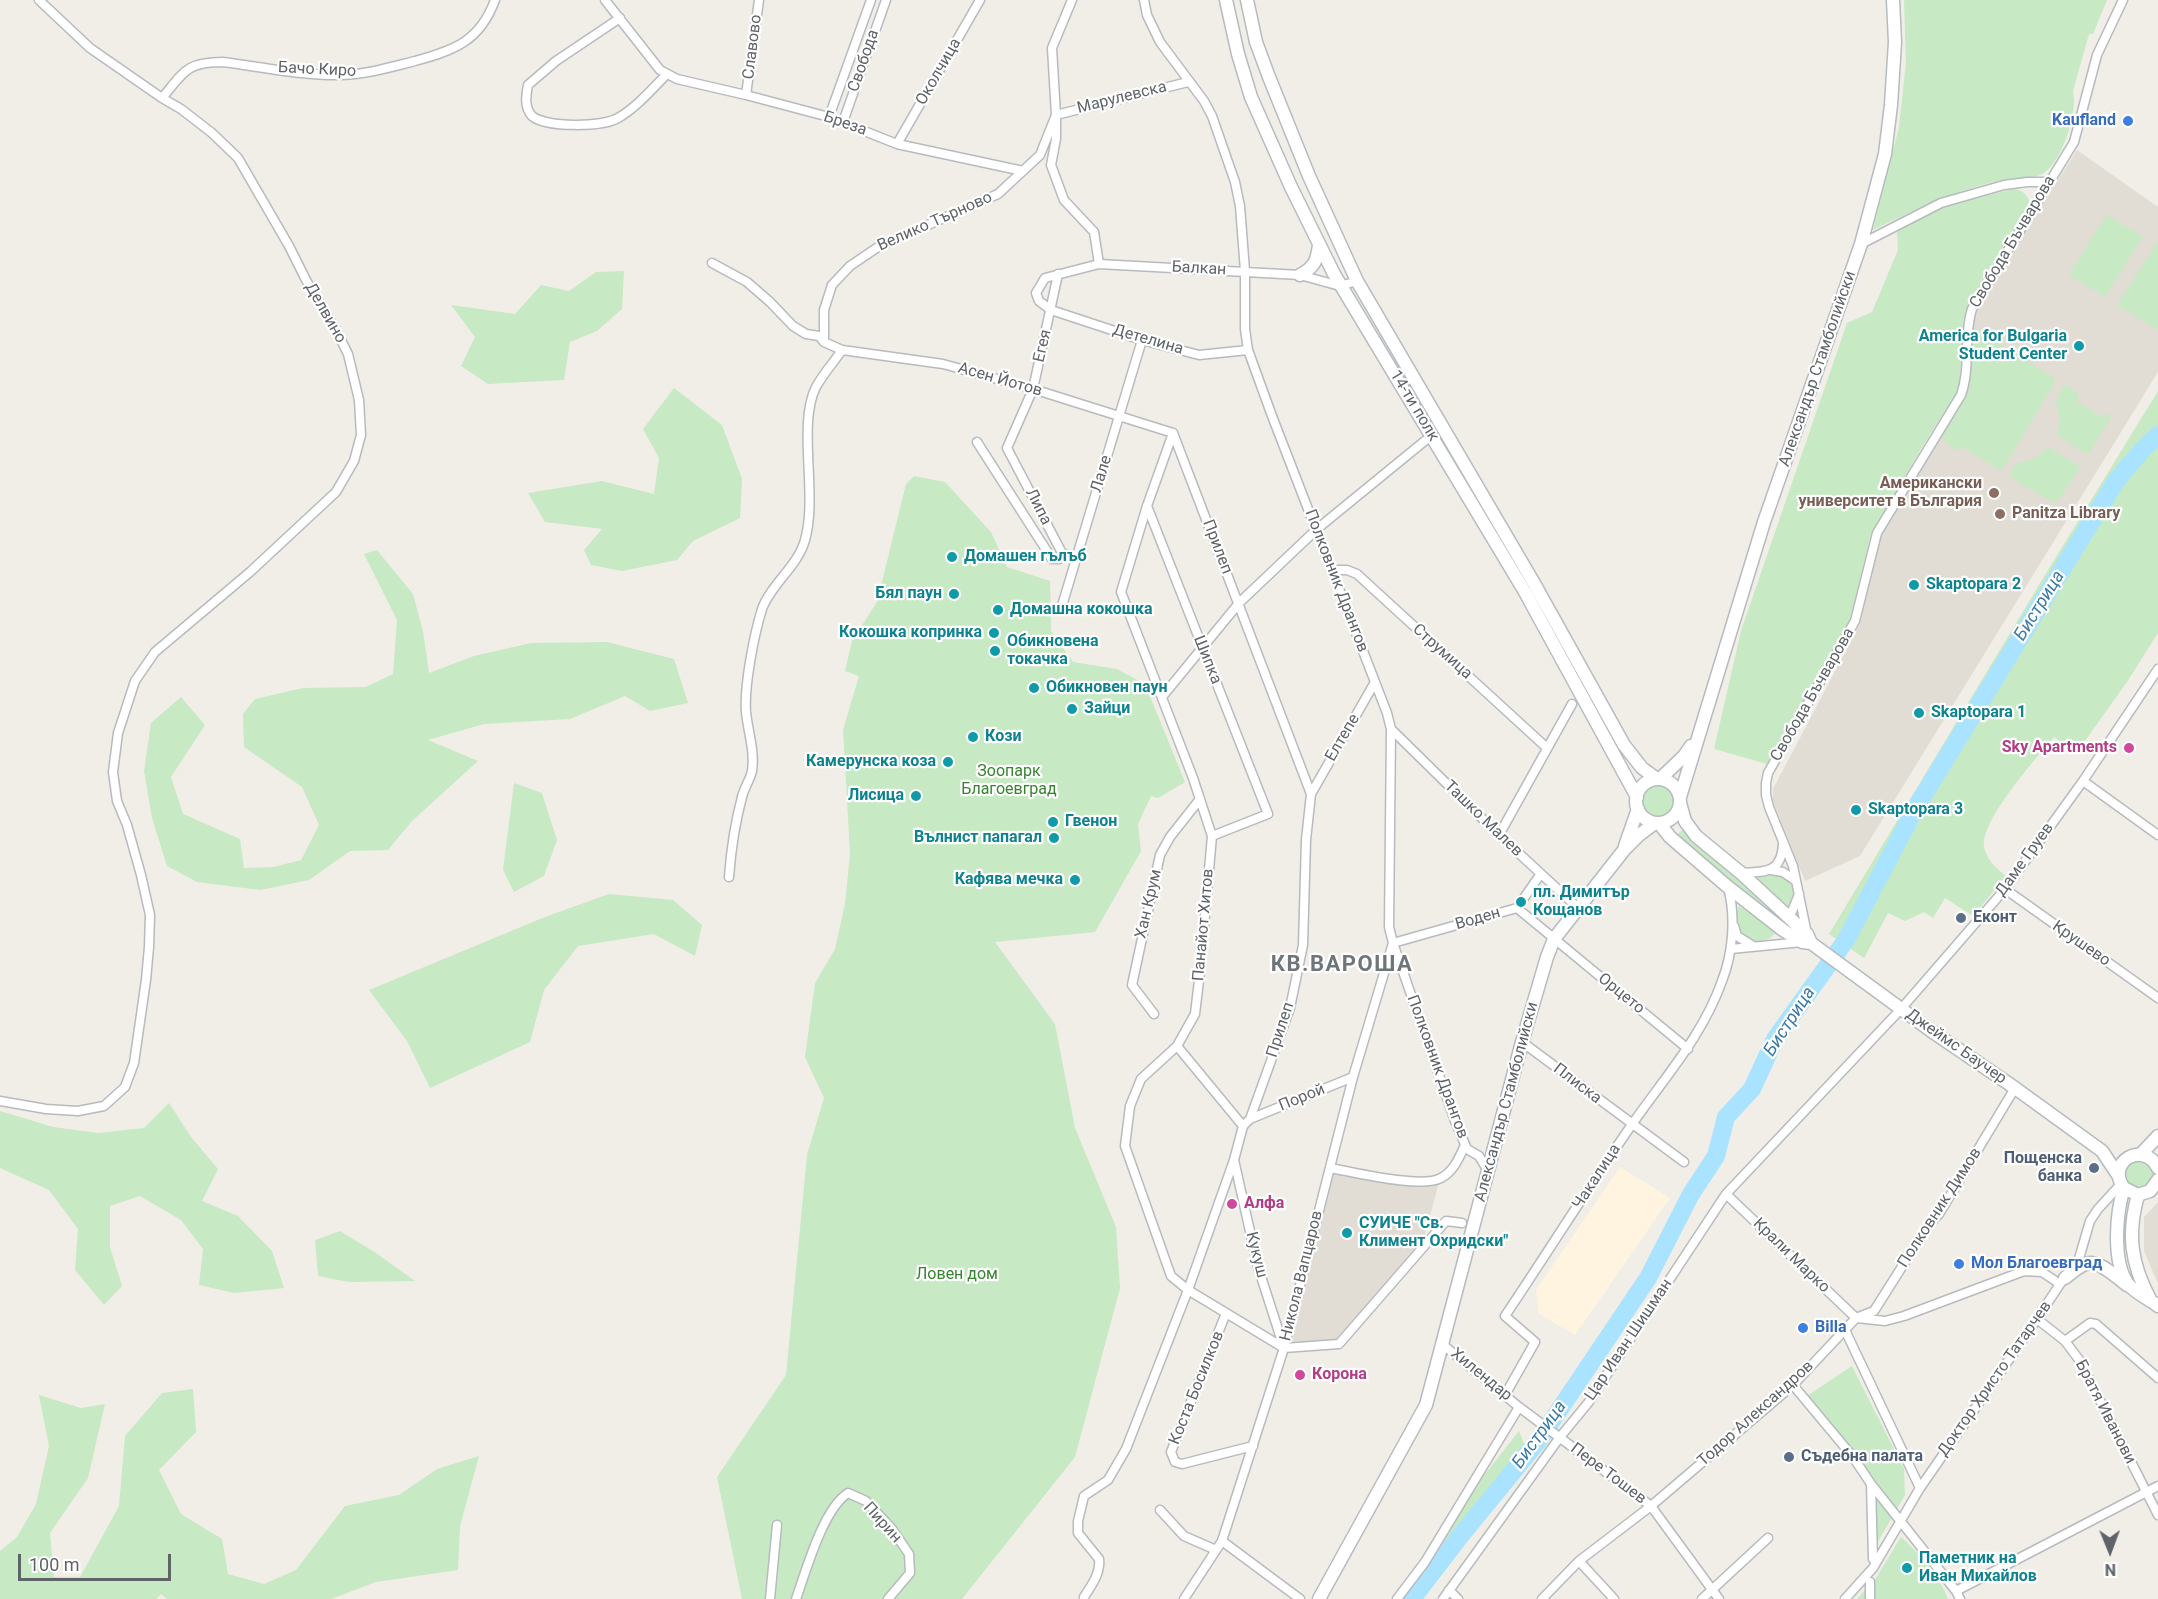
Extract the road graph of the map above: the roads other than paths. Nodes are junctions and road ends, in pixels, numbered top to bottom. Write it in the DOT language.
graph roads {
  1 [pos="39,0"];
  2 [pos="495,0"];
  3 [pos="605,0"];
  4 [pos="759,0"];
  5 [pos="871,0"];
  6 [pos="886,0"];
  7 [pos="980,0"];
  8 [pos="1072,0"];
  9 [pos="1144,0"];
  10 [pos="1227,0"];
  11 [pos="1247,0"];
  12 [pos="1893,0"];
  13 [pos="2123,0"];
  14 [pos="620,18"];
  15 [pos="667,74"];
  16 [pos="1188,82"];
  17 [pos="746,94"];
  18 [pos="162,98"];
  19 [pos="1056,115"];
  20 [pos="830,117"];
  21 [pos="843,122"];
  22 [pos="897,144"];
  23 [pos="1023,171"];
  24 [pos="2049,182"];
  25 [pos="1319,243"];
  26 [pos="1862,244"];
  27 [pos="712,263"];
  28 [pos="1099,264"];
  29 [pos="1245,271"];
  30 [pos="1058,274"];
  31 [pos="1300,274"];
  32 [pos="1357,281"];
  33 [pos="1340,286"];
  34 [pos="1051,310"];
  35 [pos="1142,340"];
  36 [pos="824,342"];
  37 [pos="842,350"];
  38 [pos="1248,350"];
  39 [pos="1033,389"];
  40 [pos="1119,416"];
  41 [pos="1173,433"];
  42 [pos="1432,435"];
  43 [pos="977,442"];
  44 [pos="1007,448"];
  45 [pos="1147,506"];
  46 [pos="1317,529"];
  47 [pos="1062,553"];
  48 [pos="1076,558"];
  49 [pos="1332,570"];
  50 [pos="1239,603"];
  51 [pos="1061,609"];
  52 [pos="1202,648"];
  53 [pos="2158,669"];
  54 [pos="1375,682"];
  55 [pos="1162,697"];
  56 [pos="1572,704"];
  57 [pos="1391,729"];
  58 [pos="1701,730"];
  59 [pos="1547,748"];
  60 [pos="1659,779"];
  61 [pos="2083,781"];
  62 [pos="1311,794"];
  63 [pos="1200,799"];
  64 [pos="1680,800"];
  65 [pos="1637,803"];
  66 [pos="1657,823"];
  67 [pos="1499,835"];
  68 [pos="2158,835"];
  69 [pos="1212,836"];
  70 [pos="1784,839"];
  71 [pos="1624,850"];
  72 [pos="1771,870"];
  73 [pos="1741,873"];
  74 [pos="1540,875"];
  75 [pos="729,877"];
  76 [pos="1797,882"];
  77 [pos="1728,887"];
  78 [pos="2005,889"];
  79 [pos="1799,892"];
  80 [pos="1517,908"];
  81 [pos="1578,908"];
  82 [pos="1732,918"];
  83 [pos="1786,924"];
  84 [pos="1554,939"];
  85 [pos="1807,940"];
  86 [pos="1393,942"];
  87 [pos="1760,946"];
  88 [pos="1731,949"];
  89 [pos="2158,998"];
  90 [pos="1901,1009"];
  91 [pos="1154,1014"];
  92 [pos="1522,1042"];
  93 [pos="1177,1046"];
  94 [pos="1688,1049"];
  95 [pos="1353,1077"];
  96 [pos="2015,1088"];
  97 [pos="0,1101"];
  98 [pos="1250,1119"];
  99 [pos="1632,1125"];
  100 [pos="1243,1126"];
  101 [pos="2158,1136"];
  102 [pos="1465,1145"];
  103 [pos="2102,1151"];
  104 [pos="2135,1155"];
  105 [pos="1234,1160"];
  106 [pos="1684,1161"];
  107 [pos="2157,1162"];
  108 [pos="1330,1168"];
  109 [pos="1488,1171"];
  110 [pos="2158,1180"];
  111 [pos="2121,1182"];
  112 [pos="1726,1194"];
  113 [pos="2138,1195"];
  114 [pos="1462,1222"];
  115 [pos="2062,1281"];
  116 [pos="2130,1286"];
  117 [pos="1188,1290"];
  118 [pos="2154,1303"];
  119 [pos="1226,1313"];
  120 [pos="1856,1318"];
  121 [pos="2037,1319"];
  122 [pos="1845,1330"];
  123 [pos="2065,1341"];
  124 [pos="1442,1344"];
  125 [pos="1284,1348"];
  126 [pos="2158,1378"];
  127 [pos="1792,1385"];
  128 [pos="1505,1395"];
  129 [pos="1519,1407"];
  130 [pos="1560,1437"];
  131 [pos="1252,1446"];
  132 [pos="1871,1484"];
  133 [pos="2158,1486"];
  134 [pos="1920,1488"];
  135 [pos="2146,1493"];
  136 [pos="1650,1506"];
  137 [pos="1160,1510"];
  138 [pos="2158,1515"];
  139 [pos="1900,1520"];
  140 [pos="777,1525"];
  141 [pos="1768,1538"];
  142 [pos="1222,1540"];
  143 [pos="1216,1550"];
  144 [pos="1873,1559"];
  145 [pos="1579,1562"];
  146 [pos="1866,1580"];
  147 [pos="1712,1588"];
  148 [pos="1449,1590"];
  149 [pos="1958,1595"];
  150 [pos="1084,1597"];
  151 [pos="1612,1597"];
  152 [pos="770,1599"];
  153 [pos="796,1599"];
  154 [pos="888,1599"];
  155 [pos="1184,1599"];
  156 [pos="1300,1599"];
  157 [pos="1319,1599"];
  158 [pos="1396,1599"];
  159 [pos="1443,1599"];
  160 [pos="1458,1599"];
  161 [pos="1542,1599"];
  162 [pos="1702,1599"];
  163 [pos="1719,1599"];
  164 [pos="1845,1599"];
  165 [pos="1870,1599"];
  1 -- 18 [label="street, Делвино"];
  2 -- 18 [label="street, Бачо Киро"];
  3 -- 14 [label="street"];
  4 -- 17 [label="street, Славово"];
  5 -- 20 [label="street, Свобода"];
  6 -- 21 [label="street, Свобода"];
  7 -- 22 [label="street, Околчица"];
  8 -- 19 [label="street, Велико Търново"];
  9 -- 16 [label="street, Полковник Дрангов"];
  10 -- 25 [label="street, 14-ти полк"];
  11 -- 32 [label="street, 14-ти полк"];
  12 -- 26 [label="street, Александър Стамболийски"];
  13 -- 24 [label="street, Свобода Бъчварова"];
  14 -- 15 [label="street"];
  14 -- 15 [label="street"];
  15 -- 17 [label="street, Бреза"];
  16 -- 19 [label="street, Марулевска"];
  16 -- 29 [label="street, Полковник Дрангов"];
  17 -- 20 [label="street, Бреза"];
  18 -- 97 [label="street, Делвино"];
  19 -- 23 [label="street, Велико Търново"];
  19 -- 28 [label="street"];
  20 -- 21 [label="street, Бреза"];
  21 -- 22 [label="street, Бреза"];
  22 -- 23 [label="street, Бреза"];
  23 -- 36 [label="street, Велико Търново"];
  24 -- 26 [label="street"];
  24 -- 70 [label="street, Свобода Бъчварова"];
  25 -- 31 [label="street"];
  25 -- 33 [label="street, 14-ти полк"];
  26 -- 58 [label="street, Александър Стамболийски"];
  27 -- 36 [label="street, Асен Йотов"];
  28 -- 29 [label="street, Балкан"];
  28 -- 30 [label="street, Балкан"];
  29 -- 31 [label="street, Балкан"];
  29 -- 38 [label="street, Полковник Дрангов"];
  30 -- 34 [label="street, Егея"];
  30 -- 34 [label="street"];
  31 -- 33 [label="street, Балкан"];
  32 -- 33 [label="street"];
  32 -- 60 [label="street, 14-ти полк"];
  33 -- 42 [label="street, 14-ти полк"];
  34 -- 35 [label="street, Детелина"];
  34 -- 39 [label="street, Егея"];
  35 -- 38 [label="street, Детелина"];
  35 -- 40 [label="street, Лале"];
  36 -- 37 [label="street, Асен Йотов"];
  37 -- 39 [label="street, Асен Йотов"];
  37 -- 75 [label="street"];
  38 -- 46 [label="street, Полковник Дрангов"];
  39 -- 40 [label="street, Асен Йотов"];
  39 -- 44 [label="street, Егея"];
  40 -- 41 [label="street, Асен Йотов"];
  40 -- 48 [label="street, Лале"];
  41 -- 45 [label="street, Панайот Хитов"];
  41 -- 50 [label="street, Прилеп"];
  42 -- 46 [label="street"];
  42 -- 65 [label="street, 14-ти полк"];
  43 -- 47 [label="street"];
  44 -- 47 [label="street, Липа"];
  45 -- 52 [label="street, Шипка"];
  45 -- 55 [label="street, Панайот Хитов"];
  46 -- 49 [label="street, Полковник Дрангов"];
  46 -- 50 [label="street"];
  47 -- 48 [label="street"];
  48 -- 51 [label="street, Лале"];
  49 -- 54 [label="street, Полковник Дрангов"];
  49 -- 59 [label="street, Струмица"];
  50 -- 52 [label="street"];
  50 -- 62 [label="street, Прилеп"];
  52 -- 55 [label="street"];
  52 -- 69 [label="street, Шипка"];
  53 -- 61 [label="street, Даме Груев"];
  54 -- 57 [label="street, Полковник Дрангов"];
  54 -- 62 [label="street, Елтепе"];
  55 -- 63 [label="street, Панайот Хитов"];
  56 -- 59 [label="street"];
  57 -- 67 [label="street, Ташко Малев"];
  57 -- 86 [label="street, Полковник Дрангов"];
  58 -- 60 [label="street, Александър Стамболийски"];
  58 -- 64 [label="street, Александър Стамболийски"];
  59 -- 67 [label="street"];
  60 -- 64 [label="street"];
  60 -- 65 [label="street"];
  61 -- 68 [label="street"];
  61 -- 78 [label="street, Даме Груев"];
  62 -- 98 [label="street, Прилеп"];
  63 -- 69 [label="street, Панайот Хитов"];
  63 -- 91 [label="street, Хан Крум"];
  64 -- 66 [label="street"];
  64 -- 73 [label="street, Джеймс Баучер"];
  65 -- 66 [label="street"];
  65 -- 71 [label="street, Александър Стамболийски"];
  66 -- 71 [label="street, Александър Стамболийски"];
  66 -- 77 [label="street, Джеймс Баучер"];
  67 -- 74 [label="street, Ташко Малев"];
  69 -- 93 [label="street, Панайот Хитов"];
  70 -- 72 [label="street"];
  70 -- 76 [label="street, Свобода Бъчварова"];
  71 -- 81 [label="street, Александър Стамболийски"];
  72 -- 73 [label="street"];
  72 -- 76 [label="street"];
  73 -- 83 [label="street, Джеймс Баучер"];
  74 -- 80 [label="street"];
  74 -- 81 [label="street, Ташко Малев"];
  76 -- 79 [label="street, Свобода Бъчварова"];
  77 -- 82 [label="street, Чакалица"];
  77 -- 83 [label="street, Джеймс Баучер"];
  78 -- 89 [label="street, Крушево"];
  78 -- 90 [label="street, Даме Груев"];
  79 -- 83 [label="street"];
  79 -- 85 [label="street, Свобода Бъчварова"];
  80 -- 84 [label="street, Воден"];
  80 -- 86 [label="street, Воден"];
  81 -- 84 [label="street, Александър Стамболийски"];
  82 -- 87 [label="street"];
  82 -- 88 [label="street, Чакалица"];
  83 -- 85 [label="street, Джеймс Баучер"];
  83 -- 87 [label="street"];
  84 -- 92 [label="street, Александър Стамболийски"];
  84 -- 94 [label="street, Орцето"];
  85 -- 87 [label="street"];
  85 -- 90 [label="street, Джеймс Баучер"];
  86 -- 95 [label="street, Никола Вапцаров"];
  86 -- 102 [label="street, Полковник Дрангов"];
  87 -- 88 [label="street"];
  88 -- 94 [label="street, Чакалица"];
  90 -- 96 [label="street, Джеймс Баучер"];
  90 -- 112 [label="street, Даме Груев"];
  92 -- 99 [label="street, Плиска"];
  92 -- 109 [label="street, Александър Стамболийски"];
  93 -- 100 [label="street"];
  93 -- 117 [label="street, Панайот Хитов"];
  94 -- 99 [label="street, Чакалица"];
  95 -- 98 [label="street, Порой"];
  95 -- 108 [label="street, Никола Вапцаров"];
  96 -- 103 [label="street, Джеймс Баучер"];
  96 -- 120 [label="street, Полковник Димов"];
  98 -- 100 [label="street, Прилеп"];
  99 -- 106 [label="street, Плиска"];
  99 -- 128 [label="street, Чакалица"];
  100 -- 105 [label="street"];
  101 -- 104 [label="street"];
  102 -- 108 [label="street"];
  102 -- 109 [label="street, Полковник Дрангов"];
  103 -- 104 [label="street"];
  103 -- 111 [label="street"];
  104 -- 107 [label="street"];
  104 -- 111 [label="street"];
  105 -- 117 [label="street"];
  105 -- 125 [label="street, Кукуш"];
  108 -- 125 [label="street, Никола Вапцаров"];
  109 -- 124 [label="street, Александър Стамболийски"];
  110 -- 113 [label="street"];
  111 -- 113 [label="street"];
  111 -- 115 [label="street, Доктор Христо Татарчев"];
  111 -- 116 [label="street"];
  112 -- 120 [label="street, Крали Марко"];
  112 -- 130 [label="street, Цар Иван Шишман"];
  113 -- 118 [label="street"];
  114 -- 125 [label="street"];
  115 -- 116 [label="street"];
  115 -- 120 [label="street"];
  115 -- 121 [label="street, Доктор Христо Татарчев"];
  116 -- 118 [label="street"];
  117 -- 119 [label="street, Панайот Хитов"];
  117 -- 150 [label="street"];
  119 -- 125 [label="street, Панайот Хитов"];
  119 -- 131 [label="street, Коста Босилков"];
  120 -- 122 [label="street, Тодор Александров"];
  121 -- 123 [label="street, Братя Иванови"];
  121 -- 134 [label="street, Доктор Христо Татарчев"];
  122 -- 127 [label="street, Тодор Александров"];
  122 -- 134 [label="street"];
  123 -- 126 [label="street"];
  123 -- 135 [label="street, Братя Иванови"];
  124 -- 128 [label="street, Хилендар"];
  124 -- 157 [label="street, Александър Стамболийски"];
  125 -- 131 [label="street, Никола Вапцаров"];
  127 -- 132 [label="street"];
  127 -- 136 [label="street, Тодор Александров"];
  128 -- 129 [label="street, Хилендар"];
  129 -- 130 [label="street, Хилендар"];
  129 -- 158 [label="street"];
  130 -- 136 [label="street, Пере Тошев"];
  130 -- 148 [label="street, Цар Иван Шишман"];
  131 -- 142 [label="street, Никола Вапцаров"];
  132 -- 139 [label="street"];
  132 -- 144 [label="street"];
  133 -- 135 [label="street"];
  134 -- 139 [label="street, Доктор Христо Татарчев"];
  135 -- 138 [label="street, Братя Иванови"];
  135 -- 149 [label="street"];
  136 -- 145 [label="street, Тодор Александров"];
  136 -- 147 [label="street, Пере Тошев"];
  137 -- 143 [label="street"];
  139 -- 146 [label="street, Доктор Христо Татарчев"];
  139 -- 149 [label="street"];
  140 -- 152 [label="street"];
  141 -- 147 [label="street"];
  142 -- 143 [label="street, Никола Вапцаров"];
  142 -- 156 [label="street"];
  143 -- 155 [label="street, Никола Вапцаров"];
  145 -- 151 [label="street"];
  145 -- 161 [label="street, Тодор Александров"];
  146 -- 164 [label="street, Доктор Христо Татарчев"];
  146 -- 165 [label="street"];
  147 -- 162 [label="street"];
  147 -- 163 [label="street, Пере Тошев"];
  148 -- 159 [label="street, Цар Иван Шишман"];
  148 -- 160 [label="street"];
  153 -- 154 [label="street, Пирин"];
}
